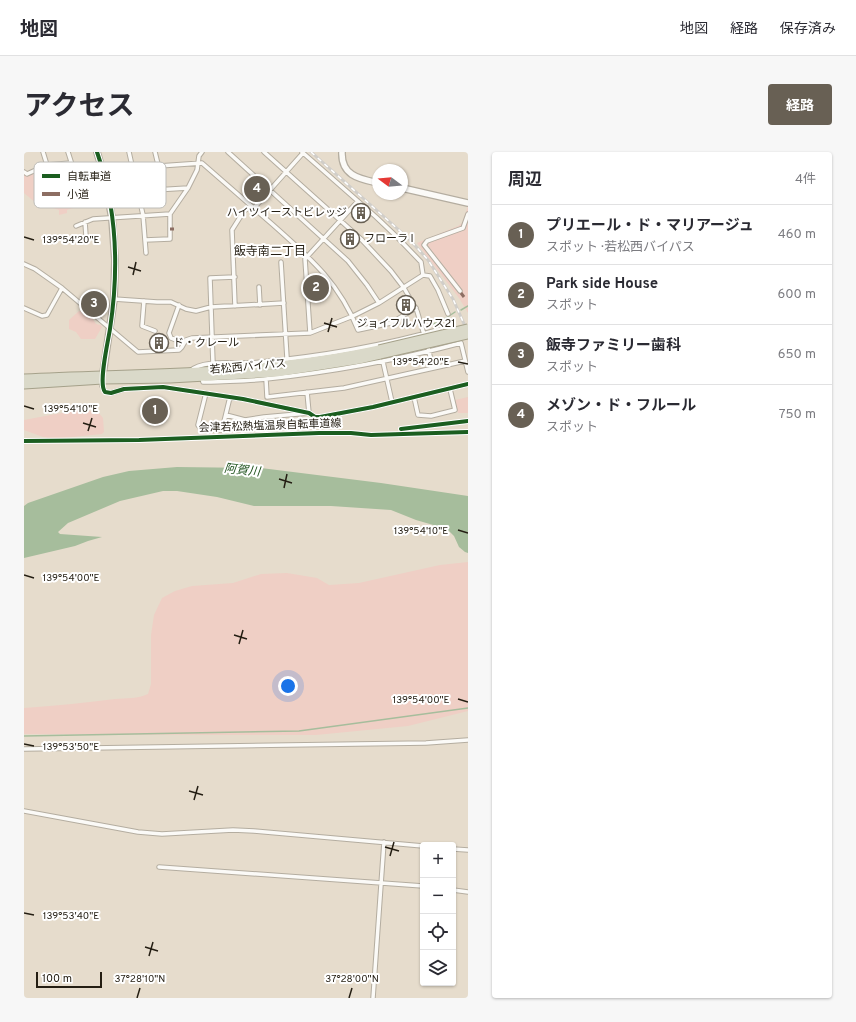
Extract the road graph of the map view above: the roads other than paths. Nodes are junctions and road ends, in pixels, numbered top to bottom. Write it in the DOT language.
graph roads {
  1 [pos="43,152"];
  2 [pos="68,152"];
  3 [pos="97,152"];
  4 [pos="129,152"];
  5 [pos="155,152"];
  6 [pos="202,152"];
  7 [pos="228,152"];
  8 [pos="264,152"];
  9 [pos="302,152"];
  10 [pos="342,152"];
  11 [pos="46,162"];
  12 [pos="71,162"];
  13 [pos="100,162"];
  14 [pos="131,162"];
  15 [pos="158,162"];
  16 [pos="198,163"];
  17 [pos="166,165"];
  18 [pos="34,171"];
  19 [pos="24,172"];
  20 [pos="286,172"];
  21 [pos="372,182"];
  22 [pos="188,188"];
  23 [pos="166,189"];
  24 [pos="408,189"];
  25 [pos="270,190"];
  26 [pos="358,201"];
  27 [pos="468,203"];
  28 [pos="252,207"];
  29 [pos="110,208"];
  30 [pos="142,208"];
  31 [pos="170,214"];
  32 [pos="468,214"];
  33 [pos="143,215"];
  34 [pos="112,218"];
  35 [pos="340,220"];
  36 [pos="86,222"];
  37 [pos="76,226"];
  38 [pos="86,236"];
  39 [pos="324,238"];
  40 [pos="145,240"];
  41 [pos="146,253"];
  42 [pos="308,256"];
  43 [pos="281,262"];
  44 [pos="24,264"];
  45 [pos="423,275"];
  46 [pos="235,277"];
  47 [pos="259,287"];
  48 [pos="62,288"];
  49 [pos="404,288"];
  50 [pos="460,291"];
  51 [pos="114,299"];
  52 [pos="144,301"];
  53 [pos="284,303"];
  54 [pos="260,304"];
  55 [pos="379,304"];
  56 [pos="179,305"];
  57 [pos="235,306"];
  58 [pos="211,307"];
  59 [pos="24,308"];
  60 [pos="416,308"];
  61 [pos="448,314"];
  62 [pos="353,316"];
  63 [pos="468,328"];
  64 [pos="441,329"];
  65 [pos="110,330"];
  66 [pos="155,331"];
  67 [pos="310,333"];
  68 [pos="285,334"];
  69 [pos="424,334"];
  70 [pos="468,335"];
  71 [pos="213,338"];
  72 [pos="184,343"];
  73 [pos="429,351"];
  74 [pos="381,352"];
  75 [pos="287,358"];
  76 [pos="388,360"];
  77 [pos="465,361"];
  78 [pos="213,364"];
  79 [pos="433,368"];
  80 [pos="189,371"];
  81 [pos="468,372"];
  82 [pos="103,377"];
  83 [pos="201,377"];
  84 [pos="24,378"];
  85 [pos="266,379"];
  86 [pos="387,379"];
  87 [pos="468,384"];
  88 [pos="24,385"];
  89 [pos="450,388"];
  90 [pos="307,392"];
  91 [pos="206,393"];
  92 [pos="230,397"];
  93 [pos="267,397"];
  94 [pos="414,397"];
  95 [pos="392,402"];
  96 [pos="267,404"];
  97 [pos="310,413"];
  98 [pos="226,415"];
  99 [pos="468,740"];
  100 [pos="24,749"];
  101 [pos="24,811"];
  102 [pos="384,842"];
  103 [pos="420,846"];
  104 [pos="456,848"];
  105 [pos="468,850"];
  106 [pos="159,867"];
  107 [pos="381,883"];
  108 [pos="420,886"];
  109 [pos="456,890"];
  110 [pos="468,892"];
  111 [pos="373,998"];
  1 -- 11 [label="street"];
  2 -- 12 [label="street"];
  3 -- 13 [label="street"];
  4 -- 14 [label="street"];
  5 -- 15 [label="street"];
  6 -- 16 [label="street"];
  7 -- 25 [label="street"];
  8 -- 20 [label="street"];
  9 -- 20 [label="street"];
  9 -- 26 [label="street"];
  10 -- 21 [label="street"];
  16 -- 17 [label="street"];
  16 -- 22 [label="street"];
  16 -- 28 [label="street"];
  18 -- 19 [label="street"];
  20 -- 25 [label="street"];
  20 -- 35 [label="street"];
  22 -- 23 [label="street"];
  22 -- 31 [label="street"];
  24 -- 27 [label="street"];
  25 -- 28 [label="street"];
  25 -- 39 [label="street"];
  26 -- 35 [label="street"];
  26 -- 45 [label="street"];
  28 -- 42 [label="street"];
  28 -- 46 [label="street"];
  29 -- 34 [label="street"];
  30 -- 33 [label="street"];
  31 -- 33 [label="street"];
  31 -- 40 [label="street"];
  32 -- 50 [label="street"];
  33 -- 34 [label="street"];
  33 -- 40 [label="street"];
  34 -- 36 [label="street"];
  34 -- 51 [label="street"];
  35 -- 39 [label="street"];
  35 -- 49 [label="street"];
  36 -- 37 [label="street"];
  36 -- 38 [label="street"];
  39 -- 42 [label="street"];
  39 -- 55 [label="street"];
  40 -- 41 [label="street"];
  42 -- 62 [label="street"];
  42 -- 67 [label="street"];
  43 -- 53 [label="street"];
  44 -- 48 [label="street"];
  45 -- 49 [label="street"];
  45 -- 61 [label="street"];
  46 -- 57 [label="street"];
  46 -- 58 [label="street"];
  47 -- 54 [label="street"];
  48 -- 59 [label="street"];
  48 -- 65 [label="street"];
  49 -- 55 [label="street"];
  49 -- 60 [label="street"];
  51 -- 52 [label="street"];
  51 -- 65 [label="street"];
  52 -- 56 [label="street"];
  52 -- 66 [label="street"];
  53 -- 54 [label="street"];
  53 -- 68 [label="street"];
  54 -- 57 [label="street"];
  55 -- 62 [label="street"];
  56 -- 58 [label="street"];
  56 -- 72 [label="street"];
  57 -- 58 [label="street"];
  58 -- 71 [label="street"];
  60 -- 62 [label="street"];
  60 -- 69 [label="street"];
  62 -- 67 [label="street"];
  63 -- 74 [label="highway, 若松西バイパス, bridge"];
  64 -- 69 [label="street"];
  65 -- 72 [label="street"];
  65 -- 82 [label="street"];
  67 -- 68 [label="street"];
  68 -- 71 [label="street"];
  68 -- 75 [label="street"];
  69 -- 73 [label="street"];
  69 -- 74 [label="street"];
  70 -- 74 [label="highway, 若松西バイパス, bridge"];
  71 -- 72 [label="street"];
  71 -- 78 [label="street"];
  73 -- 76 [label="street"];
  73 -- 77 [label="street"];
  73 -- 79 [label="street"];
  74 -- 76 [label="street"];
  74 -- 76 [label="street"];
  74 -- 78 [label="street"];
  74 -- 80 [label="highway, 若松西バイパス"];
  74 -- 83 [label="highway, 若松西バイパス"];
  74 -- 85 [label="street"];
  74 -- 86 [label="street"];
  77 -- 79 [label="street"];
  77 -- 81 [label="street"];
  78 -- 80 [label="street"];
  79 -- 86 [label="street"];
  80 -- 82 [label="highway, 若松西バイパス"];
  82 -- 83 [label="highway, 若松西バイパス"];
  82 -- 84 [label="highway, 若松西バイパス"];
  82 -- 88 [label="highway, 若松西バイパス"];
  82 -- 91 [label="street"];
  83 -- 85 [label="street"];
  85 -- 93 [label="street"];
  86 -- 90 [label="street"];
  86 -- 95 [label="street"];
  87 -- 89 [label="street"];
  89 -- 94 [label="street"];
  89 -- 94 [label="street"];
  90 -- 93 [label="street"];
  90 -- 97 [label="street"];
  91 -- 92 [label="street"];
  91 -- 98 [label="street"];
  92 -- 96 [label="street"];
  92 -- 98 [label="street"];
  93 -- 96 [label="street"];
  94 -- 95 [label="street"];
  95 -- 97 [label="street"];
  96 -- 97 [label="street"];
  97 -- 98 [label="street"];
  99 -- 100 [label="street"];
  101 -- 102 [label="street"];
  102 -- 103 [label="street"];
  102 -- 107 [label="street"];
  104 -- 105 [label="street"];
  106 -- 107 [label="street"];
  107 -- 108 [label="street"];
  107 -- 111 [label="street"];
  109 -- 110 [label="street"];
}
